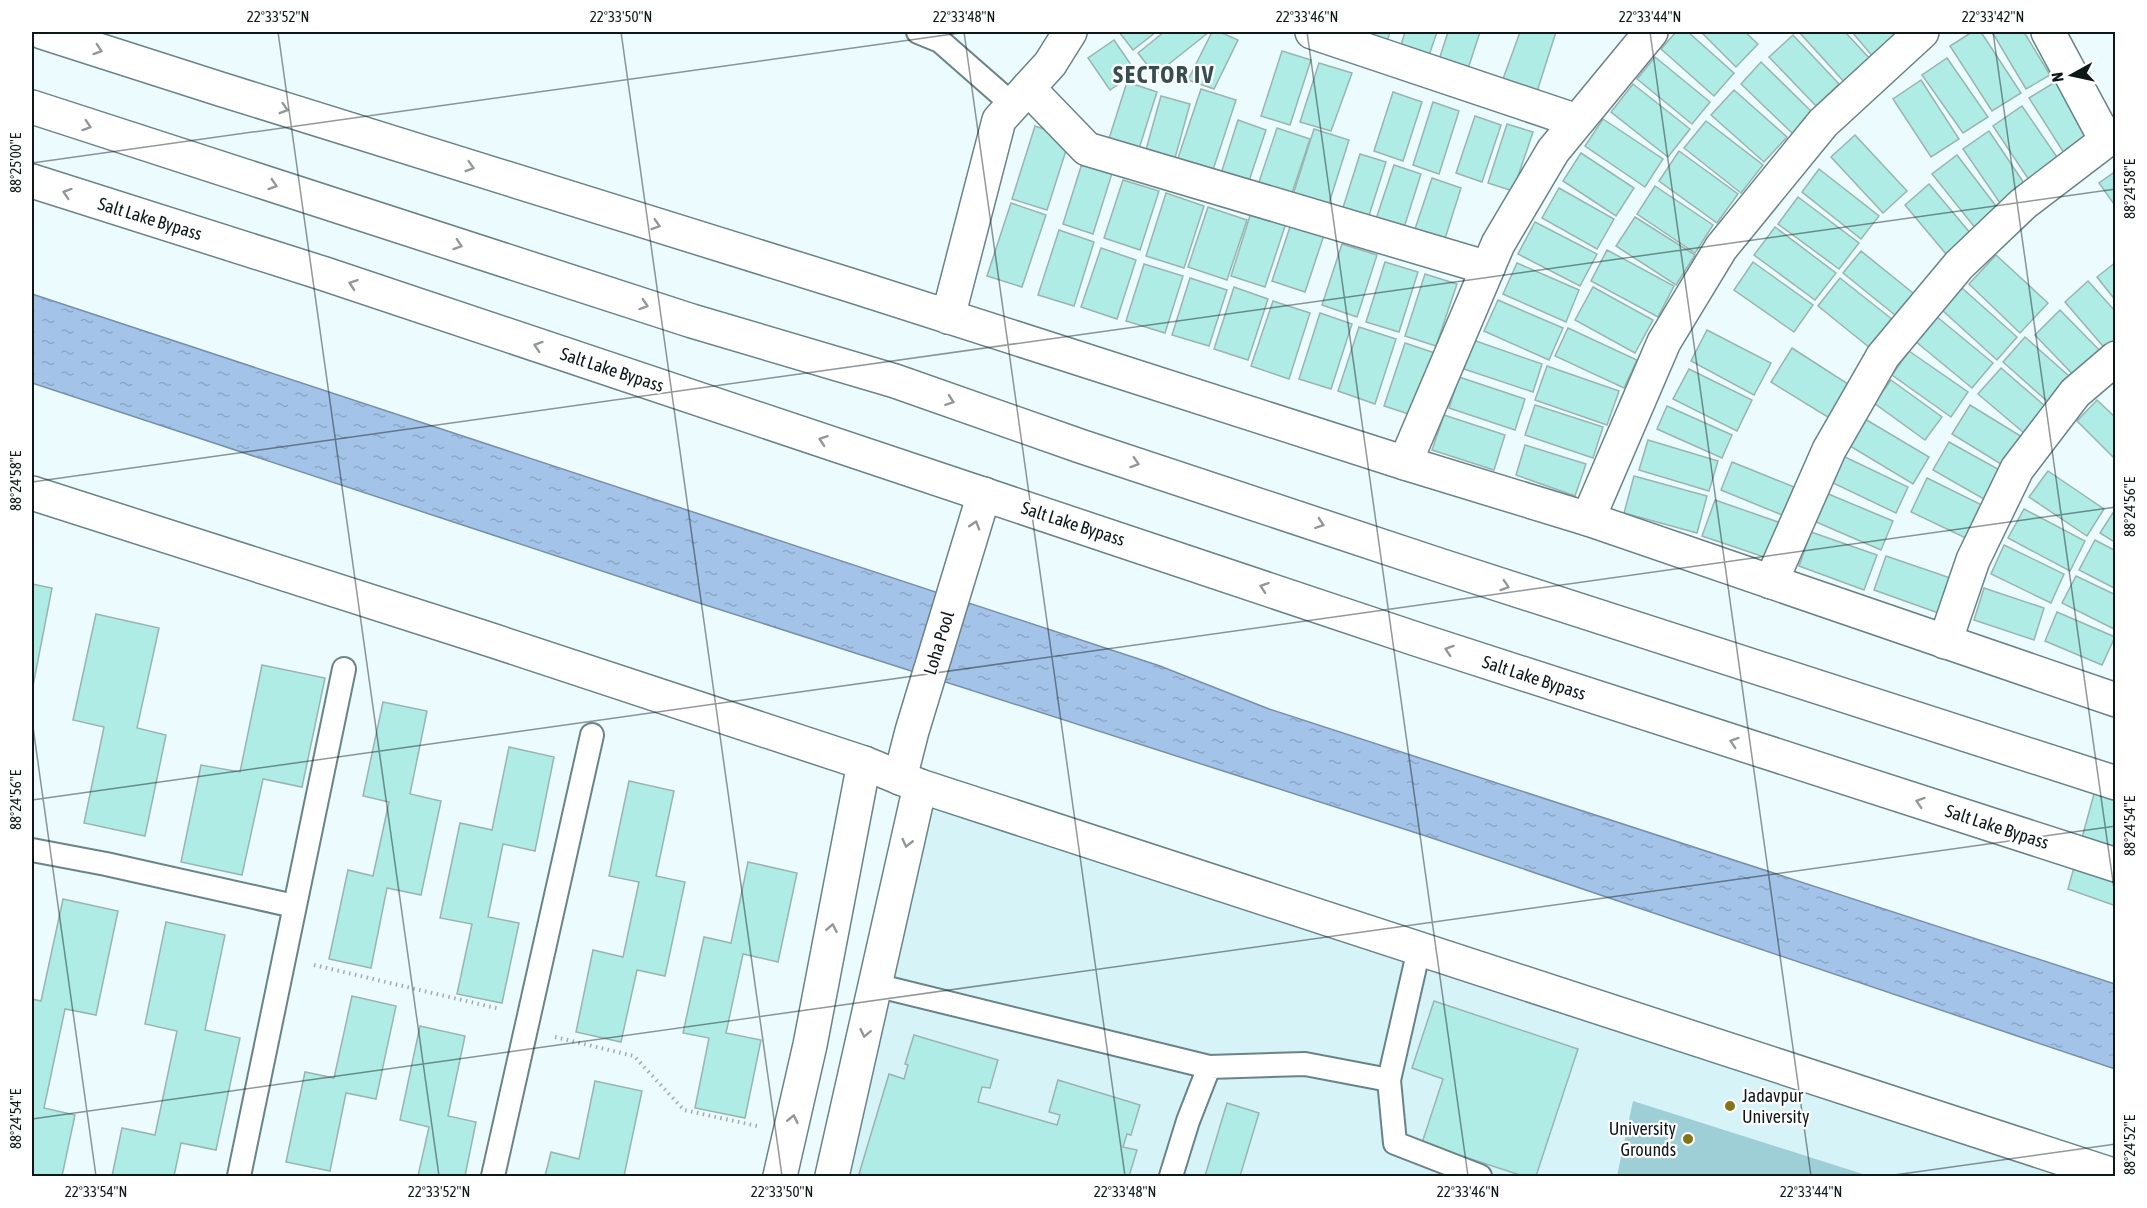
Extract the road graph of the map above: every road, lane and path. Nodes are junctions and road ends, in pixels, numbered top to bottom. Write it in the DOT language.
graph roads {
  1 [pos="42,32"];
  2 [pos="918,32"];
  3 [pos="1070,32"];
  4 [pos="1312,32"];
  5 [pos="1651,32"];
  6 [pos="1922,32"];
  7 [pos="2048,32"];
  8 [pos="1021,97"];
  9 [pos="32,107"];
  10 [pos="1577,121"];
  11 [pos="2111,137"];
  12 [pos="32,181"];
  13 [pos="1488,268"];
  14 [pos="948,317"];
  15 [pos="2115,357"];
  16 [pos="1404,463"];
  17 [pos="32,493"];
  18 [pos="984,494"];
  19 [pos="1588,519"];
  20 [pos="1771,582"];
  21 [pos="1945,642"];
  22 [pos="344,669"];
  23 [pos="2115,700"];
  24 [pos="592,735"];
  25 [pos="864,763"];
  26 [pos="910,782"];
  27 [pos="2115,783"];
  28 [pos="32,850"];
  29 [pos="2115,865"];
  30 [pos="294,906"];
  31 [pos="1419,949"];
  32 [pos="875,985"];
  33 [pos="1209,1067"];
  34 [pos="1389,1080"];
  35 [pos="239,1176"];
  36 [pos="493,1176"];
  37 [pos="780,1176"];
  38 [pos="832,1176"];
  39 [pos="1171,1176"];
  40 [pos="1480,1176"];
  41 [pos="2115,1176"];
  1 -- 14 [label="main road, one-way"];
  2 -- 8 [label="lane"];
  3 -- 8 [label="main road"];
  4 -- 10 [label="main road"];
  5 -- 10 [label="main road"];
  6 -- 19 [label="main road"];
  7 -- 11 [label="main road"];
  8 -- 13 [label="main road"];
  8 -- 14 [label="main road"];
  9 -- 27 [label="main road, one-way"];
  10 -- 13 [label="main road"];
  11 -- 20 [label="main road"];
  18 -- 12 [label="main road, Salt Lake Bypass, one-way"];
  13 -- 16 [label="main road"];
  14 -- 16 [label="main road"];
  15 -- 21 [label="main road"];
  16 -- 19 [label="main road"];
  17 -- 25 [label="main road"];
  26 -- 18 [label="main road, Loha Pool, one-way"];
  29 -- 18 [label="main road, Salt Lake Bypass, one-way"];
  19 -- 20 [label="main road"];
  20 -- 21 [label="main road"];
  21 -- 23 [label="main road"];
  22 -- 30 [label="lane"];
  24 -- 36 [label="lane"];
  25 -- 26 [label="main road"];
  37 -- 25 [label="main road, one-way"];
  26 -- 31 [label="main road"];
  26 -- 32 [label="main road, Loha Pool, one-way"];
  28 -- 30 [label="lane"];
  30 -- 35 [label="lane"];
  31 -- 34 [label="lane"];
  31 -- 41 [label="main road"];
  32 -- 33 [label="lane"];
  32 -- 38 [label="main road, Loha Pool, one-way"];
  33 -- 34 [label="lane"];
  33 -- 39 [label="lane"];
  34 -- 40 [label="lane"];
}
